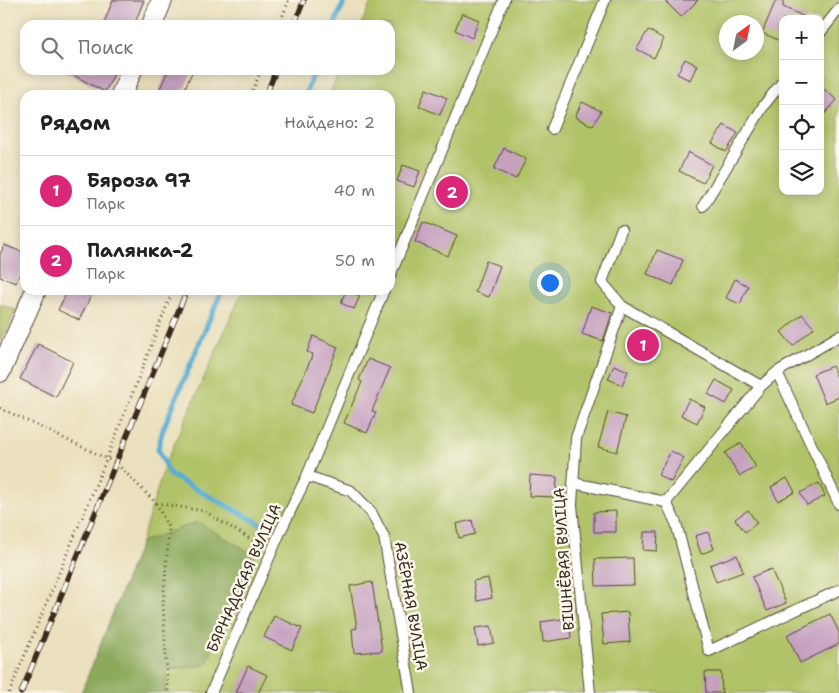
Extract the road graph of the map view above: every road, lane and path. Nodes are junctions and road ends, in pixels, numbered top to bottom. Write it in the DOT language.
graph roads {
  1 [pos="162,0"];
  2 [pos="288,0"];
  3 [pos="504,0"];
  4 [pos="605,0"];
  5 [pos="839,10"];
  6 [pos="154,20"];
  7 [pos="281,20"];
  8 [pos="824,28"];
  9 [pos="130,75"];
  10 [pos="259,75"];
  11 [pos="779,86"];
  12 [pos="123,90"];
  13 [pos="253,90"];
  14 [pos="552,129"];
  15 [pos="702,206"];
  16 [pos="621,230"];
  17 [pos="395,264"];
  18 [pos="34,295"];
  19 [pos="171,295"];
  20 [pos="382,295"];
  21 [pos="622,306"];
  22 [pos="839,336"];
  23 [pos="0,372"];
  24 [pos="777,372"];
  25 [pos="761,386"];
  26 [pos="0,408"];
  27 [pos="106,458"];
  28 [pos="307,476"];
  29 [pos="573,483"];
  30 [pos="666,502"];
  31 [pos="156,503"];
  32 [pos="839,504"];
  33 [pos="271,552"];
  34 [pos="839,590"];
  35 [pos="9,693"];
  36 [pos="168,693"];
  37 [pos="211,693"];
  38 [pos="411,693"];
  39 [pos="590,693"];
  1 -- 6 [label="street"];
  2 -- 7 [label="path"];
  3 -- 17 [label="lane"];
  4 -- 14 [label="lane"];
  5 -- 8 [label="lane"];
  9 -- 12 [label="street"];
  10 -- 13 [label="path"];
  11 -- 15 [label="lane"];
  16 -- 21 [label="lane"];
  18 -- 23 [label="street"];
  19 -- 27 [label="path"];
  20 -- 28 [label="lane, БЯРНАДСКАЯ ВУЛІЦА"];
  21 -- 25 [label="lane"];
  21 -- 29 [label="lane, ВІШНЁВАЯ ВУЛІЦА"];
  22 -- 24 [label="lane"];
  24 -- 25 [label="lane"];
  24 -- 32 [label="lane"];
  25 -- 30 [label="lane"];
  26 -- 27 [label="path"];
  27 -- 31 [label="path"];
  27 -- 35 [label="path"];
  28 -- 33 [label="lane, БЯРНАДСКАЯ ВУЛІЦА"];
  28 -- 38 [label="lane, АЗЁРНАЯ ВУЛІЦА"];
  29 -- 30 [label="lane"];
  29 -- 39 [label="lane, ВІШНЁВАЯ ВУЛІЦА"];
  30 -- 34 [label="lane"];
  31 -- 33 [label="path"];
  31 -- 36 [label="path"];
  33 -- 37 [label="lane, БЯРНАДСКАЯ ВУЛІЦА"];
}
